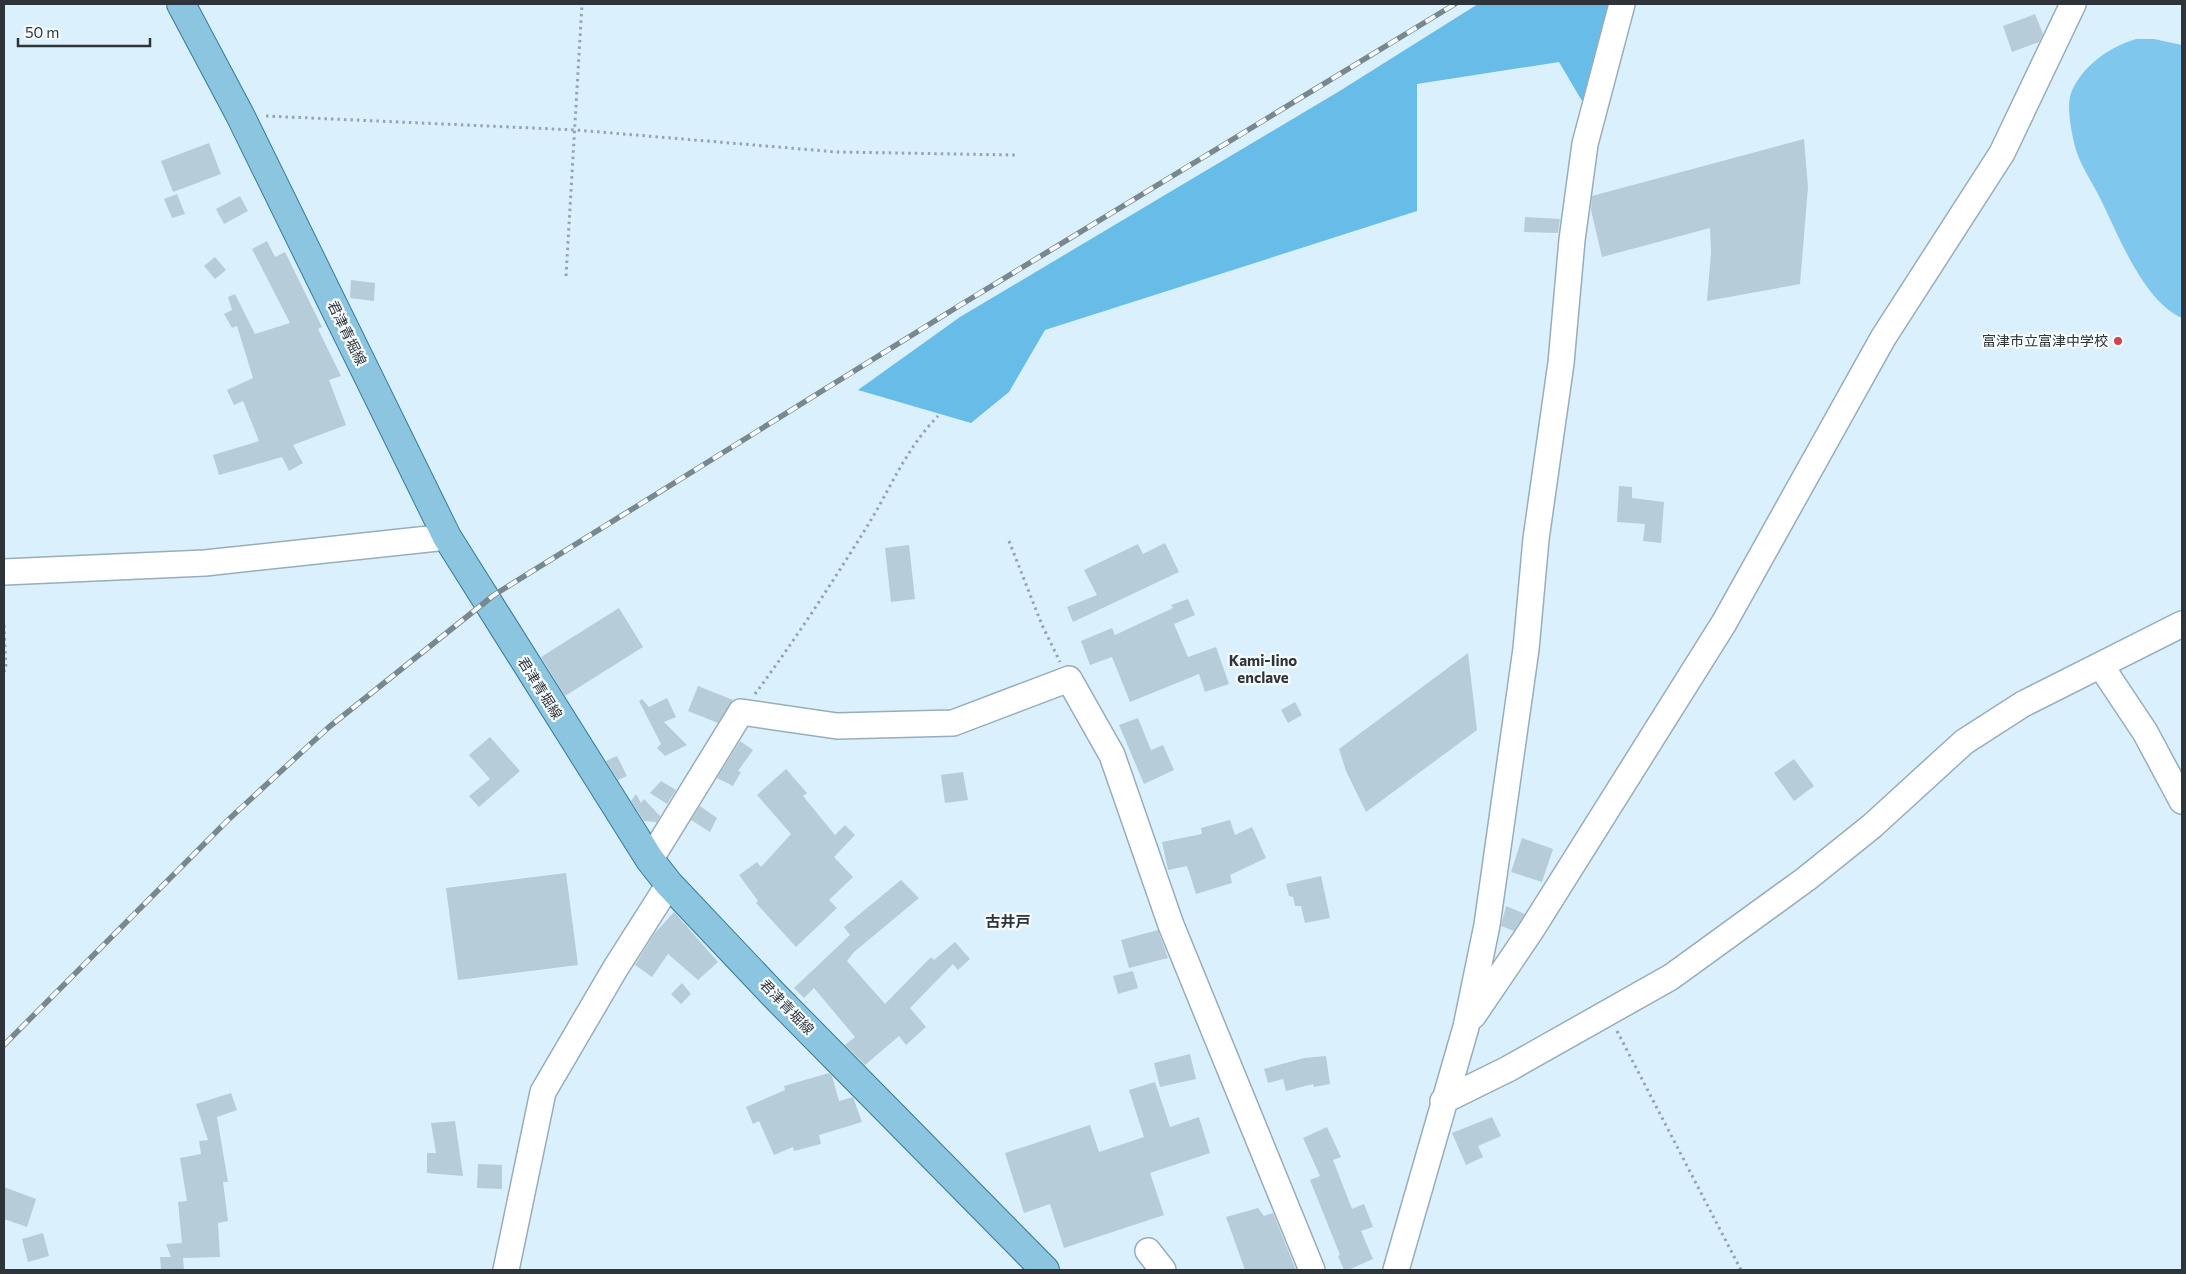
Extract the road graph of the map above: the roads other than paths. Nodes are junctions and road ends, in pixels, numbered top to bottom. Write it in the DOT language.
graph roads {
  1 [pos="182,4"];
  2 [pos="1622,4"];
  3 [pos="2073,4"];
  4 [pos="447,537"];
  5 [pos="4,572"];
  6 [pos="2182,624"];
  7 [pos="2101,666"];
  8 [pos="2182,801"];
  9 [pos="650,860"];
  10 [pos="669,884"];
  11 [pos="1466,1026"];
  12 [pos="1443,1101"];
  13 [pos="506,1270"];
  14 [pos="1045,1270"];
  15 [pos="1312,1270"];
  16 [pos="1380,1270"];
  17 [pos="1396,1270"];
  1 -- 4 [label="main road, 君津青堀線"];
  2 -- 11 [label="street"];
  3 -- 11 [label="street"];
  4 -- 5 [label="street"];
  4 -- 9 [label="main road, 君津青堀線"];
  6 -- 7 [label="street"];
  7 -- 8 [label="street"];
  7 -- 12 [label="street"];
  9 -- 10 [label="main road, 君津青堀線"];
  9 -- 15 [label="street"];
  10 -- 13 [label="street"];
  10 -- 14 [label="main road, 君津青堀線"];
  11 -- 12 [label="street"];
  12 -- 17 [label="street"];
  16 -- 17 [label="street"];
}
